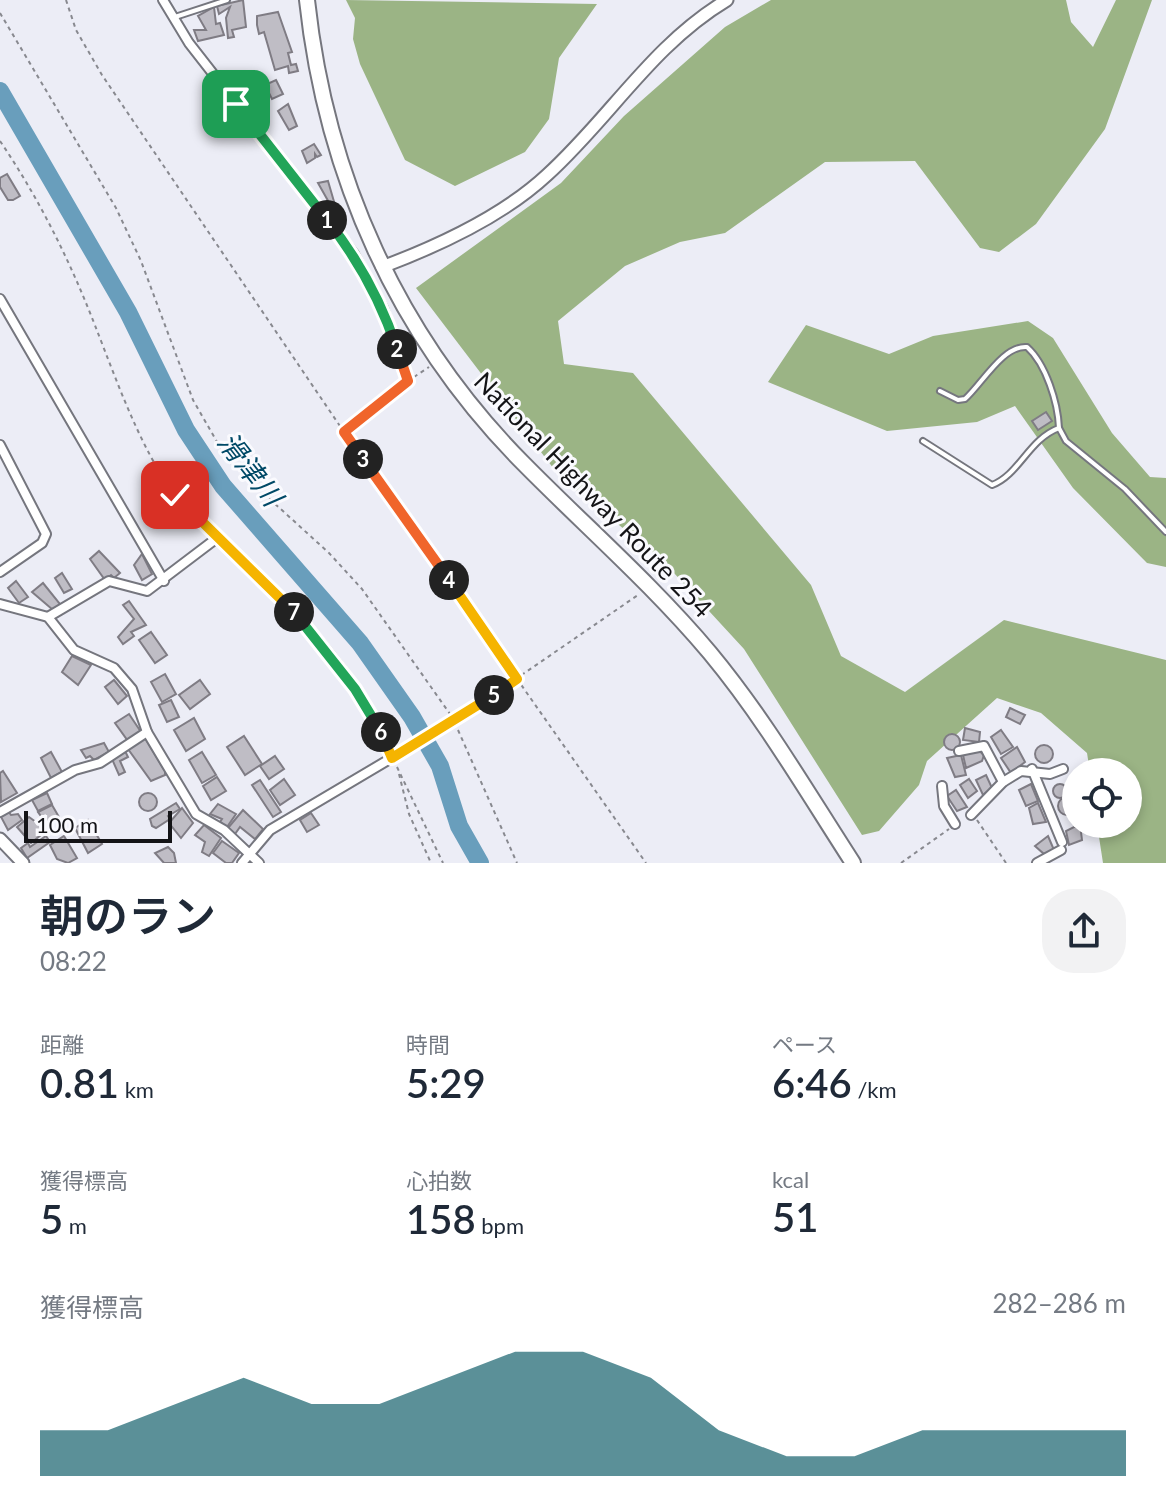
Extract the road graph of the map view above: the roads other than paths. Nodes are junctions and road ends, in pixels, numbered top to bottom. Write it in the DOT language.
graph roads {
  1 [pos="163,0"];
  2 [pos="227,0"];
  3 [pos="307,0"];
  4 [pos="727,0"];
  5 [pos="175,17"];
  6 [pos="382,267"];
  7 [pos="0,299"];
  8 [pos="408,381"];
  9 [pos="940,391"];
  10 [pos="1059,428"];
  11 [pos="923,441"];
  12 [pos="0,445"];
  13 [pos="1166,532"];
  14 [pos="0,572"];
  15 [pos="164,581"];
  16 [pos="0,604"];
  17 [pos="48,617"];
  18 [pos="453,722"];
  19 [pos="147,732"];
  20 [pos="959,751"];
  21 [pos="394,757"];
  22 [pos="1032,769"];
  23 [pos="1062,769"];
  24 [pos="1003,782"];
  25 [pos="942,786"];
  26 [pos="0,812"];
  27 [pos="971,815"];
  28 [pos="955,824"];
  29 [pos="0,839"];
  30 [pos="249,853"];
  31 [pos="23,863"];
  32 [pos="242,863"];
  33 [pos="259,863"];
  34 [pos="853,863"];
  35 [pos="1037,863"];
  1 -- 5 [label="street"];
  2 -- 5 [label="lane"];
  3 -- 6 [label="highway, National Highway Route 254"];
  4 -- 6 [label="street"];
  5 -- 8 [label="street"];
  6 -- 34 [label="highway, National Highway Route 254"];
  7 -- 15 [label="street"];
  9 -- 10 [label="lane"];
  10 -- 11 [label="lane"];
  10 -- 13 [label="lane"];
  12 -- 14 [label="street"];
  15 -- 17 [label="street"];
  15 -- 21 [label="street"];
  16 -- 17 [label="street"];
  17 -- 19 [label="street"];
  18 -- 21 [label="street"];
  19 -- 26 [label="street"];
  19 -- 30 [label="street"];
  20 -- 24 [label="street"];
  21 -- 30 [label="street"];
  22 -- 23 [label="street"];
  22 -- 24 [label="street"];
  22 -- 35 [label="street"];
  24 -- 27 [label="street"];
  25 -- 28 [label="street"];
  29 -- 31 [label="street"];
  30 -- 32 [label="street"];
  30 -- 33 [label="street"];
}
